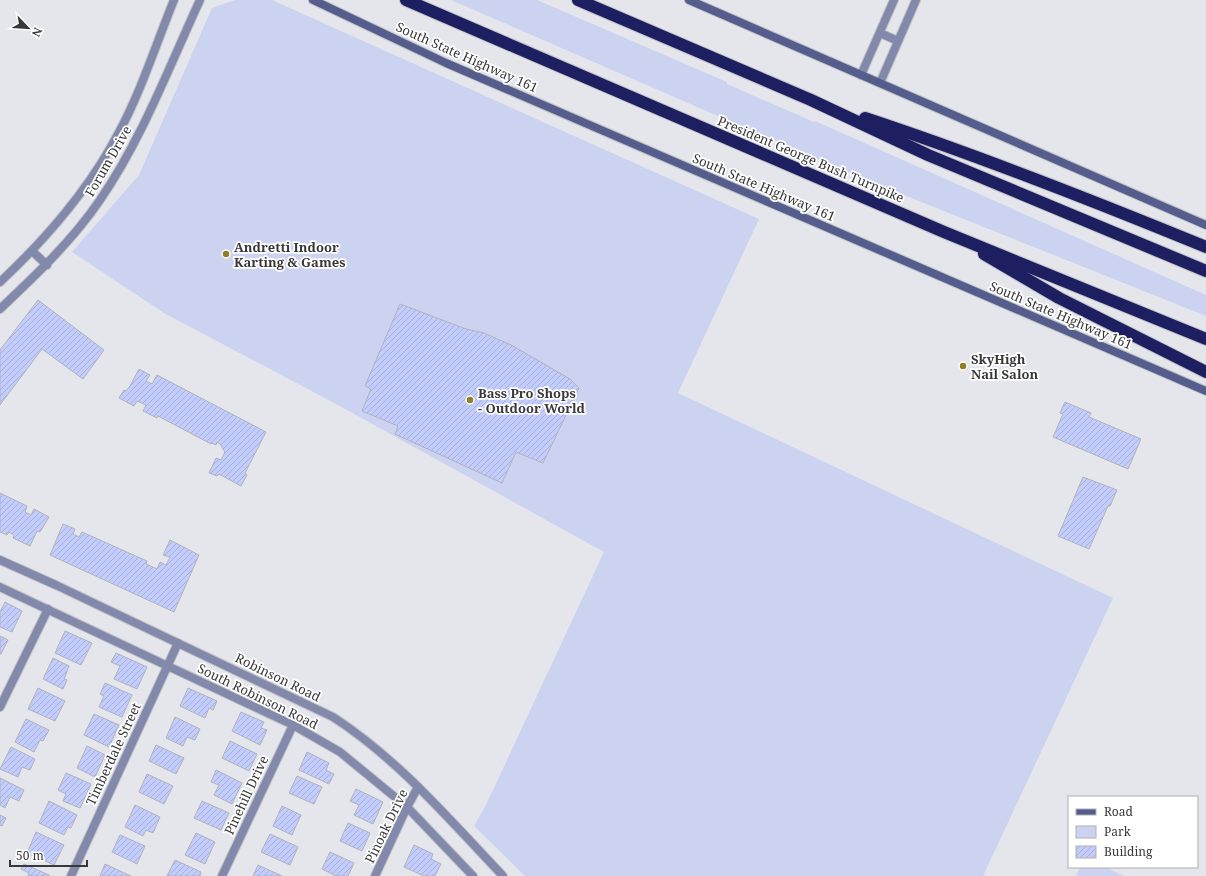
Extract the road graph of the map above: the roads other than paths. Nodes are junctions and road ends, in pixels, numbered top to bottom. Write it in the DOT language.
graph roads {
  1 [pos="174,0"];
  2 [pos="200,0"];
  3 [pos="314,0"];
  4 [pos="406,0"];
  5 [pos="578,0"];
  6 [pos="689,0"];
  7 [pos="894,0"];
  8 [pos="916,0"];
  9 [pos="880,33"];
  10 [pos="898,41"];
  11 [pos="861,75"];
  12 [pos="880,83"];
  13 [pos="811,100"];
  14 [pos="1206,225"];
  15 [pos="944,232"];
  16 [pos="1206,247"];
  17 [pos="32,251"];
  18 [pos="47,265"];
  19 [pos="1206,271"];
  20 [pos="0,282"];
  21 [pos="0,309"];
  22 [pos="1206,339"];
  23 [pos="1206,372"];
  24 [pos="1206,391"];
  25 [pos="0,560"];
  26 [pos="0,587"];
  27 [pos="48,609"];
  28 [pos="178,643"];
  29 [pos="168,666"];
  30 [pos="0,707"];
  31 [pos="293,725"];
  32 [pos="418,787"];
  33 [pos="407,807"];
  34 [pos="71,876"];
  35 [pos="222,876"];
  36 [pos="375,876"];
  37 [pos="473,876"];
  38 [pos="503,876"];
  1 -- 17 [label="street, Forum Drive"];
  2 -- 18 [label="street, Forum Drive"];
  3 -- 24 [label="main road, South State Highway 161"];
  4 -- 15 [label="highway, President George Bush Turnpike"];
  5 -- 13 [label="highway"];
  6 -- 11 [label="main road"];
  7 -- 9 [label="street"];
  8 -- 10 [label="street"];
  9 -- 10 [label="street"];
  9 -- 11 [label="street"];
  10 -- 12 [label="street"];
  11 -- 12 [label="main road"];
  12 -- 14 [label="main road"];
  13 -- 16 [label="highway"];
  13 -- 19 [label="highway"];
  15 -- 22 [label="highway, President George Bush Turnpike"];
  15 -- 23 [label="highway"];
  17 -- 18 [label="street"];
  17 -- 20 [label="street, Forum Drive"];
  18 -- 21 [label="street, Forum Drive"];
  25 -- 28 [label="street, Robinson Road"];
  26 -- 27 [label="street, South Robinson Road"];
  27 -- 29 [label="street, South Robinson Road"];
  27 -- 30 [label="street"];
  28 -- 29 [label="street, Timberdale Street"];
  28 -- 32 [label="street, Robinson Road"];
  29 -- 31 [label="street, South Robinson Road"];
  29 -- 34 [label="street, Timberdale Street"];
  31 -- 33 [label="street, South Robinson Road"];
  31 -- 35 [label="street, Pinehill Drive"];
  32 -- 33 [label="street, Pinoak Drive"];
  32 -- 38 [label="street, Robinson Road"];
  33 -- 36 [label="street, Pinoak Drive"];
  33 -- 37 [label="street, South Robinson Road"];
}
